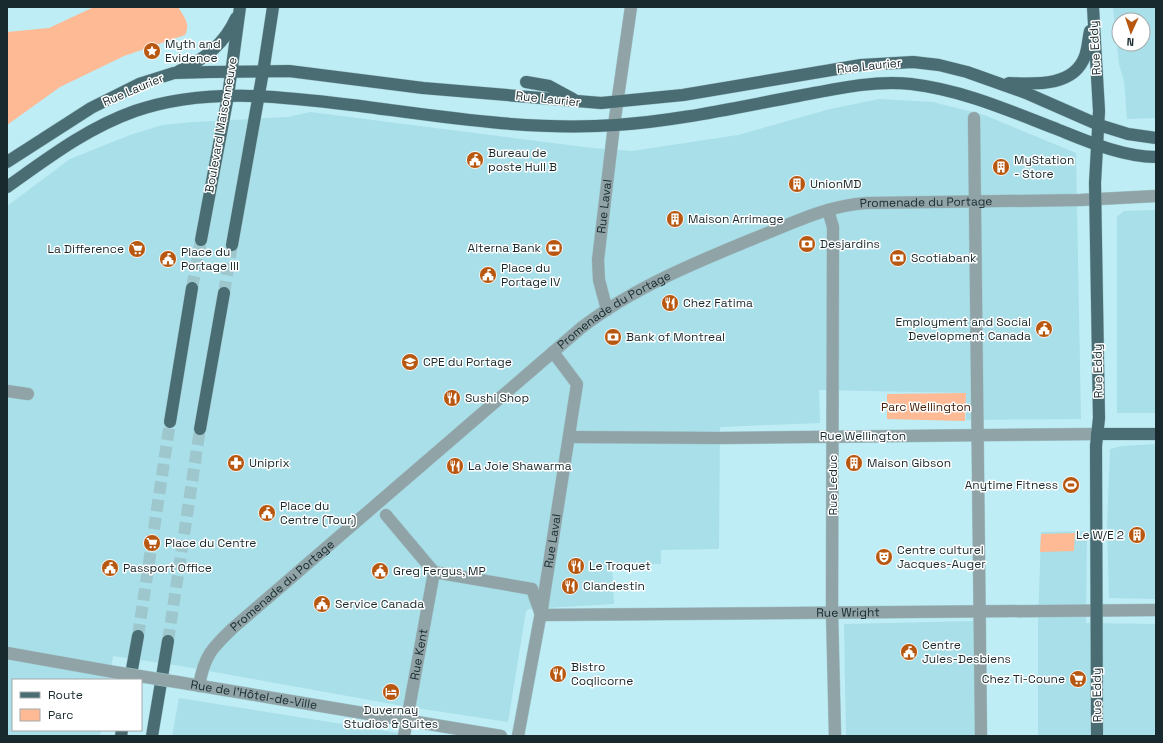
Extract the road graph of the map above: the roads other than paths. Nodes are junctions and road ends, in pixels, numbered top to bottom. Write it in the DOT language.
graph roads {
  1 [pos="273,7"];
  2 [pos="631,7"];
  3 [pos="239,8"];
  4 [pos="1093,10"];
  5 [pos="232,34"];
  6 [pos="263,71"];
  7 [pos="232,72"];
  8 [pos="174,73"];
  9 [pos="526,82"];
  10 [pos="1000,83"];
  11 [pos="228,96"];
  12 [pos="258,96"];
  13 [pos="579,102"];
  14 [pos="617,102"];
  15 [pos="974,118"];
  16 [pos="1099,125"];
  17 [pos="614,126"];
  18 [pos="1156,138"];
  19 [pos="1097,145"];
  20 [pos="1156,157"];
  21 [pos="7,162"];
  22 [pos="7,187"];
  23 [pos="1156,196"];
  24 [pos="1096,198"];
  25 [pos="975,202"];
  26 [pos="828,210"];
  27 [pos="201,240"];
  28 [pos="232,244"];
  29 [pos="192,288"];
  30 [pos="224,294"];
  31 [pos="608,310"];
  32 [pos="553,352"];
  33 [pos="7,391"];
  34 [pos="28,394"];
  35 [pos="170,422"];
  36 [pos="200,429"];
  37 [pos="1097,434"];
  38 [pos="1156,434"];
  39 [pos="833,436"];
  40 [pos="978,436"];
  41 [pos="569,437"];
  42 [pos="386,515"];
  43 [pos="434,572"];
  44 [pos="1096,610"];
  45 [pos="1156,610"];
  46 [pos="832,611"];
  47 [pos="981,611"];
  48 [pos="540,614"];
  49 [pos="138,636"];
  50 [pos="168,641"];
  51 [pos="7,653"];
  52 [pos="130,679"];
  53 [pos="199,686"];
  54 [pos="407,720"];
  55 [pos="152,736"];
  56 [pos="404,736"];
  57 [pos="501,736"];
  58 [pos="518,736"];
  59 [pos="836,736"];
  60 [pos="981,736"];
  61 [pos="1097,736"];
  1 -- 6 [label="main road"];
  2 -- 14 [label="street, Rue Laval"];
  3 -- 5 [label="main road, Boulevard Maisonneuve"];
  4 -- 10 [label="main road"];
  4 -- 16 [label="main road, Rue Eddy"];
  5 -- 7 [label="main road, Boulevard Maisonneuve"];
  5 -- 8 [label="main road"];
  6 -- 7 [label="main road, Rue Laurier"];
  6 -- 12 [label="main road"];
  6 -- 13 [label="main road, Rue Laurier"];
  7 -- 8 [label="main road, Rue Laurier"];
  7 -- 11 [label="main road, Boulevard Maisonneuve"];
  8 -- 21 [label="main road, Rue Laurier"];
  9 -- 13 [label="main road"];
  10 -- 14 [label="main road, Rue Laurier"];
  10 -- 16 [label="main road, Rue Laurier"];
  11 -- 12 [label="main road, Rue Laurier"];
  11 -- 22 [label="main road, Rue Laurier"];
  11 -- 27 [label="main road, Boulevard Maisonneuve"];
  12 -- 17 [label="main road, Rue Laurier"];
  12 -- 28 [label="main road"];
  13 -- 14 [label="main road, Rue Laurier"];
  14 -- 17 [label="street, Rue Laval"];
  15 -- 25 [label="street"];
  16 -- 18 [label="main road, Rue Laurier"];
  16 -- 19 [label="main road, Rue Eddy"];
  17 -- 19 [label="main road, Rue Laurier"];
  17 -- 31 [label="street, Rue Laval"];
  19 -- 20 [label="main road, Rue Laurier"];
  19 -- 24 [label="main road, Rue Eddy"];
  23 -- 24 [label="street, Promenade du Portage"];
  24 -- 25 [label="street, Promenade du Portage"];
  24 -- 37 [label="main road, Rue Eddy"];
  25 -- 26 [label="street, Promenade du Portage"];
  25 -- 40 [label="street"];
  26 -- 31 [label="street, Promenade du Portage"];
  26 -- 39 [label="street, Rue Leduc"];
  29 -- 35 [label="main road"];
  30 -- 36 [label="main road"];
  31 -- 32 [label="street, Promenade du Portage"];
  32 -- 41 [label="street, Rue Laval"];
  32 -- 53 [label="street, Promenade du Portage"];
  33 -- 34 [label="street"];
  37 -- 38 [label="main road, Rue Wellington"];
  37 -- 40 [label="street, Rue Wellington"];
  37 -- 44 [label="main road, Rue Eddy"];
  39 -- 40 [label="street, Rue Wellington"];
  39 -- 41 [label="street, Rue Wellington"];
  39 -- 46 [label="street, Rue Leduc"];
  40 -- 47 [label="street"];
  41 -- 48 [label="street, Rue Laval"];
  42 -- 43 [label="street"];
  43 -- 48 [label="street"];
  43 -- 54 [label="street, Rue Kent"];
  44 -- 45 [label="street, Rue Wright"];
  44 -- 47 [label="street, Rue Wright"];
  44 -- 61 [label="main road, Rue Eddy"];
  46 -- 47 [label="street, Rue Wright"];
  46 -- 48 [label="street, Rue Wright"];
  46 -- 59 [label="street, Rue Leduc"];
  47 -- 60 [label="street"];
  48 -- 58 [label="street, Rue Laval"];
  49 -- 52 [label="main road"];
  50 -- 55 [label="main road"];
  51 -- 53 [label="street, Rue de l'Hôtel-de-Ville, bridge"];
  53 -- 54 [label="street, Rue de l'Hôtel-de-Ville"];
  54 -- 56 [label="street, Rue Kent"];
  54 -- 57 [label="street, Rue de l'Hôtel-de-Ville"];
}
